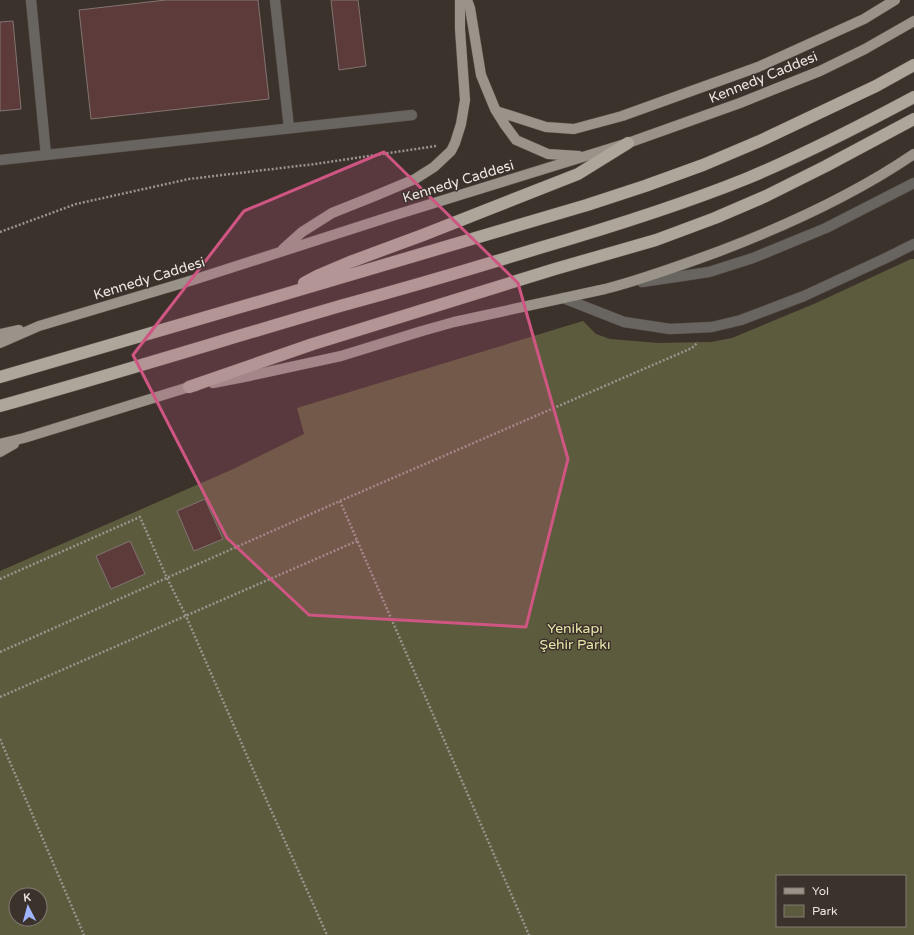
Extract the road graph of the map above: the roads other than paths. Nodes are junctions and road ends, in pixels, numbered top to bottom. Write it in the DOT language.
graph roads {
  1 [pos="31,0"];
  2 [pos="275,0"];
  3 [pos="460,0"];
  4 [pos="468,0"];
  5 [pos="895,0"];
  6 [pos="914,20"];
  7 [pos="914,65"];
  8 [pos="914,97"];
  9 [pos="496,111"];
  10 [pos="412,115"];
  11 [pos="914,119"];
  12 [pos="289,128"];
  13 [pos="628,143"];
  14 [pos="914,154"];
  15 [pos="46,155"];
  16 [pos="586,156"];
  17 [pos="0,160"];
  18 [pos="914,183"];
  19 [pos="914,244"];
  20 [pos="279,252"];
  21 [pos="624,284"];
  22 [pos="282,295"];
  23 [pos="563,298"];
  24 [pos="39,326"];
  25 [pos="0,334"];
  26 [pos="0,343"];
  27 [pos="0,377"];
  28 [pos="189,387"];
  29 [pos="0,406"];
  30 [pos="24,438"];
  31 [pos="0,444"];
  32 [pos="0,452"];
  1 -- 15 [label="street"];
  2 -- 12 [label="street"];
  3 -- 20 [label="main road"];
  4 -- 9 [label="main road"];
  5 -- 9 [label="main road"];
  6 -- 13 [label="main road, Kennedy Caddesi"];
  7 -- 22 [label="highway"];
  8 -- 29 [label="highway"];
  9 -- 16 [label="main road"];
  10 -- 12 [label="street"];
  11 -- 28 [label="highway"];
  12 -- 15 [label="street"];
  13 -- 16 [label="main road, Kennedy Caddesi"];
  13 -- 22 [label="highway"];
  14 -- 21 [label="main road"];
  15 -- 17 [label="street"];
  16 -- 20 [label="main road, Kennedy Caddesi"];
  18 -- 21 [label="street"];
  19 -- 23 [label="street"];
  20 -- 24 [label="main road, Kennedy Caddesi"];
  21 -- 23 [label="main road"];
  22 -- 27 [label="highway"];
  23 -- 28 [label="main road"];
  24 -- 25 [label="main road"];
  24 -- 26 [label="main road, Kennedy Caddesi"];
  28 -- 30 [label="main road"];
  30 -- 31 [label="main road"];
  30 -- 32 [label="main road"];
}
